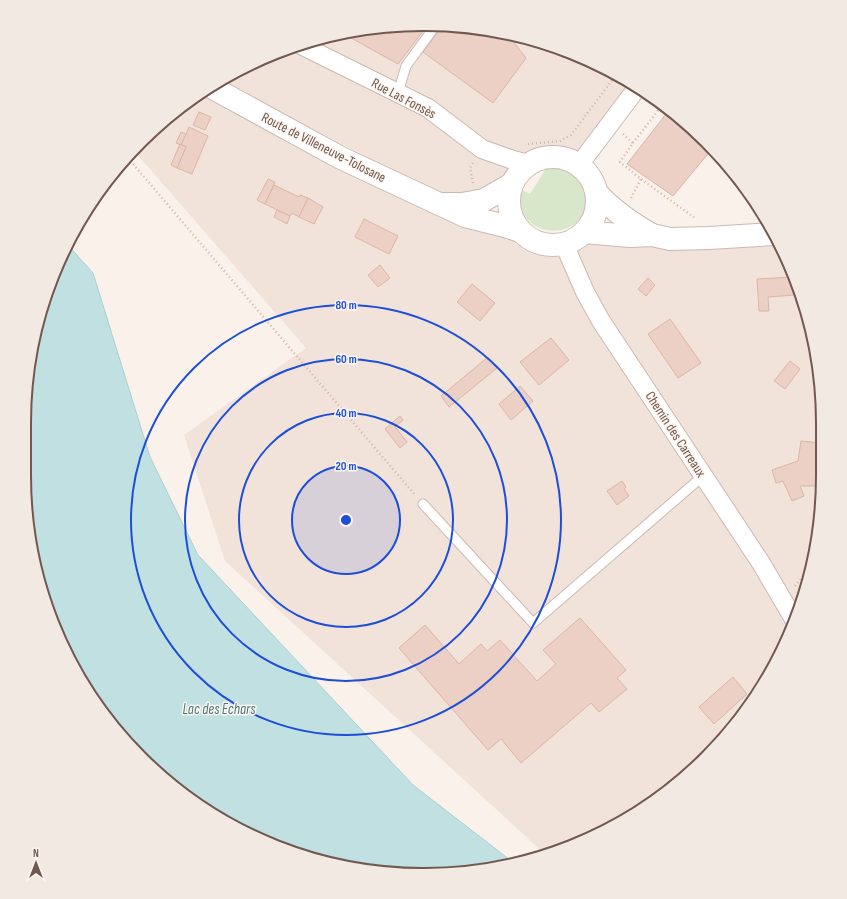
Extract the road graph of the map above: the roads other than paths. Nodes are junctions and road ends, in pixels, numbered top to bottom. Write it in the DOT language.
graph roads {
  1 [pos="431,31"];
  2 [pos="308,48"];
  3 [pos="217,90"];
  4 [pos="634,92"];
  5 [pos="398,93"];
  6 [pos="526,155"];
  7 [pos="579,165"];
  8 [pos="512,184"];
  9 [pos="596,192"];
  10 [pos="439,204"];
  11 [pos="520,231"];
  12 [pos="584,232"];
  13 [pos="767,234"];
  14 [pos="652,236"];
  15 [pos="564,244"];
  16 [pos="703,476"];
  17 [pos="423,504"];
  18 [pos="791,614"];
  1 -- 5 [label="lane"];
  2 -- 5 [label="street, Rue Las Fonsès"];
  3 -- 10 [label="street, Route de Villeneuve-Tolosane"];
  4 -- 7 [label="street"];
  5 -- 6 [label="street, Rue Las Fonsès"];
  6 -- 7 [label="street"];
  6 -- 8 [label="street"];
  7 -- 9 [label="street"];
  8 -- 10 [label="street, Route de Villeneuve-Tolosane"];
  8 -- 11 [label="street"];
  9 -- 12 [label="street"];
  9 -- 14 [label="street"];
  10 -- 11 [label="street, Route de Villeneuve-Tolosane"];
  11 -- 15 [label="street"];
  12 -- 14 [label="street"];
  12 -- 15 [label="street"];
  13 -- 14 [label="street"];
  15 -- 16 [label="street, Chemin des Carreaux"];
  16 -- 17 [label="lane"];
  16 -- 18 [label="street, Chemin des Carreaux"];
}
